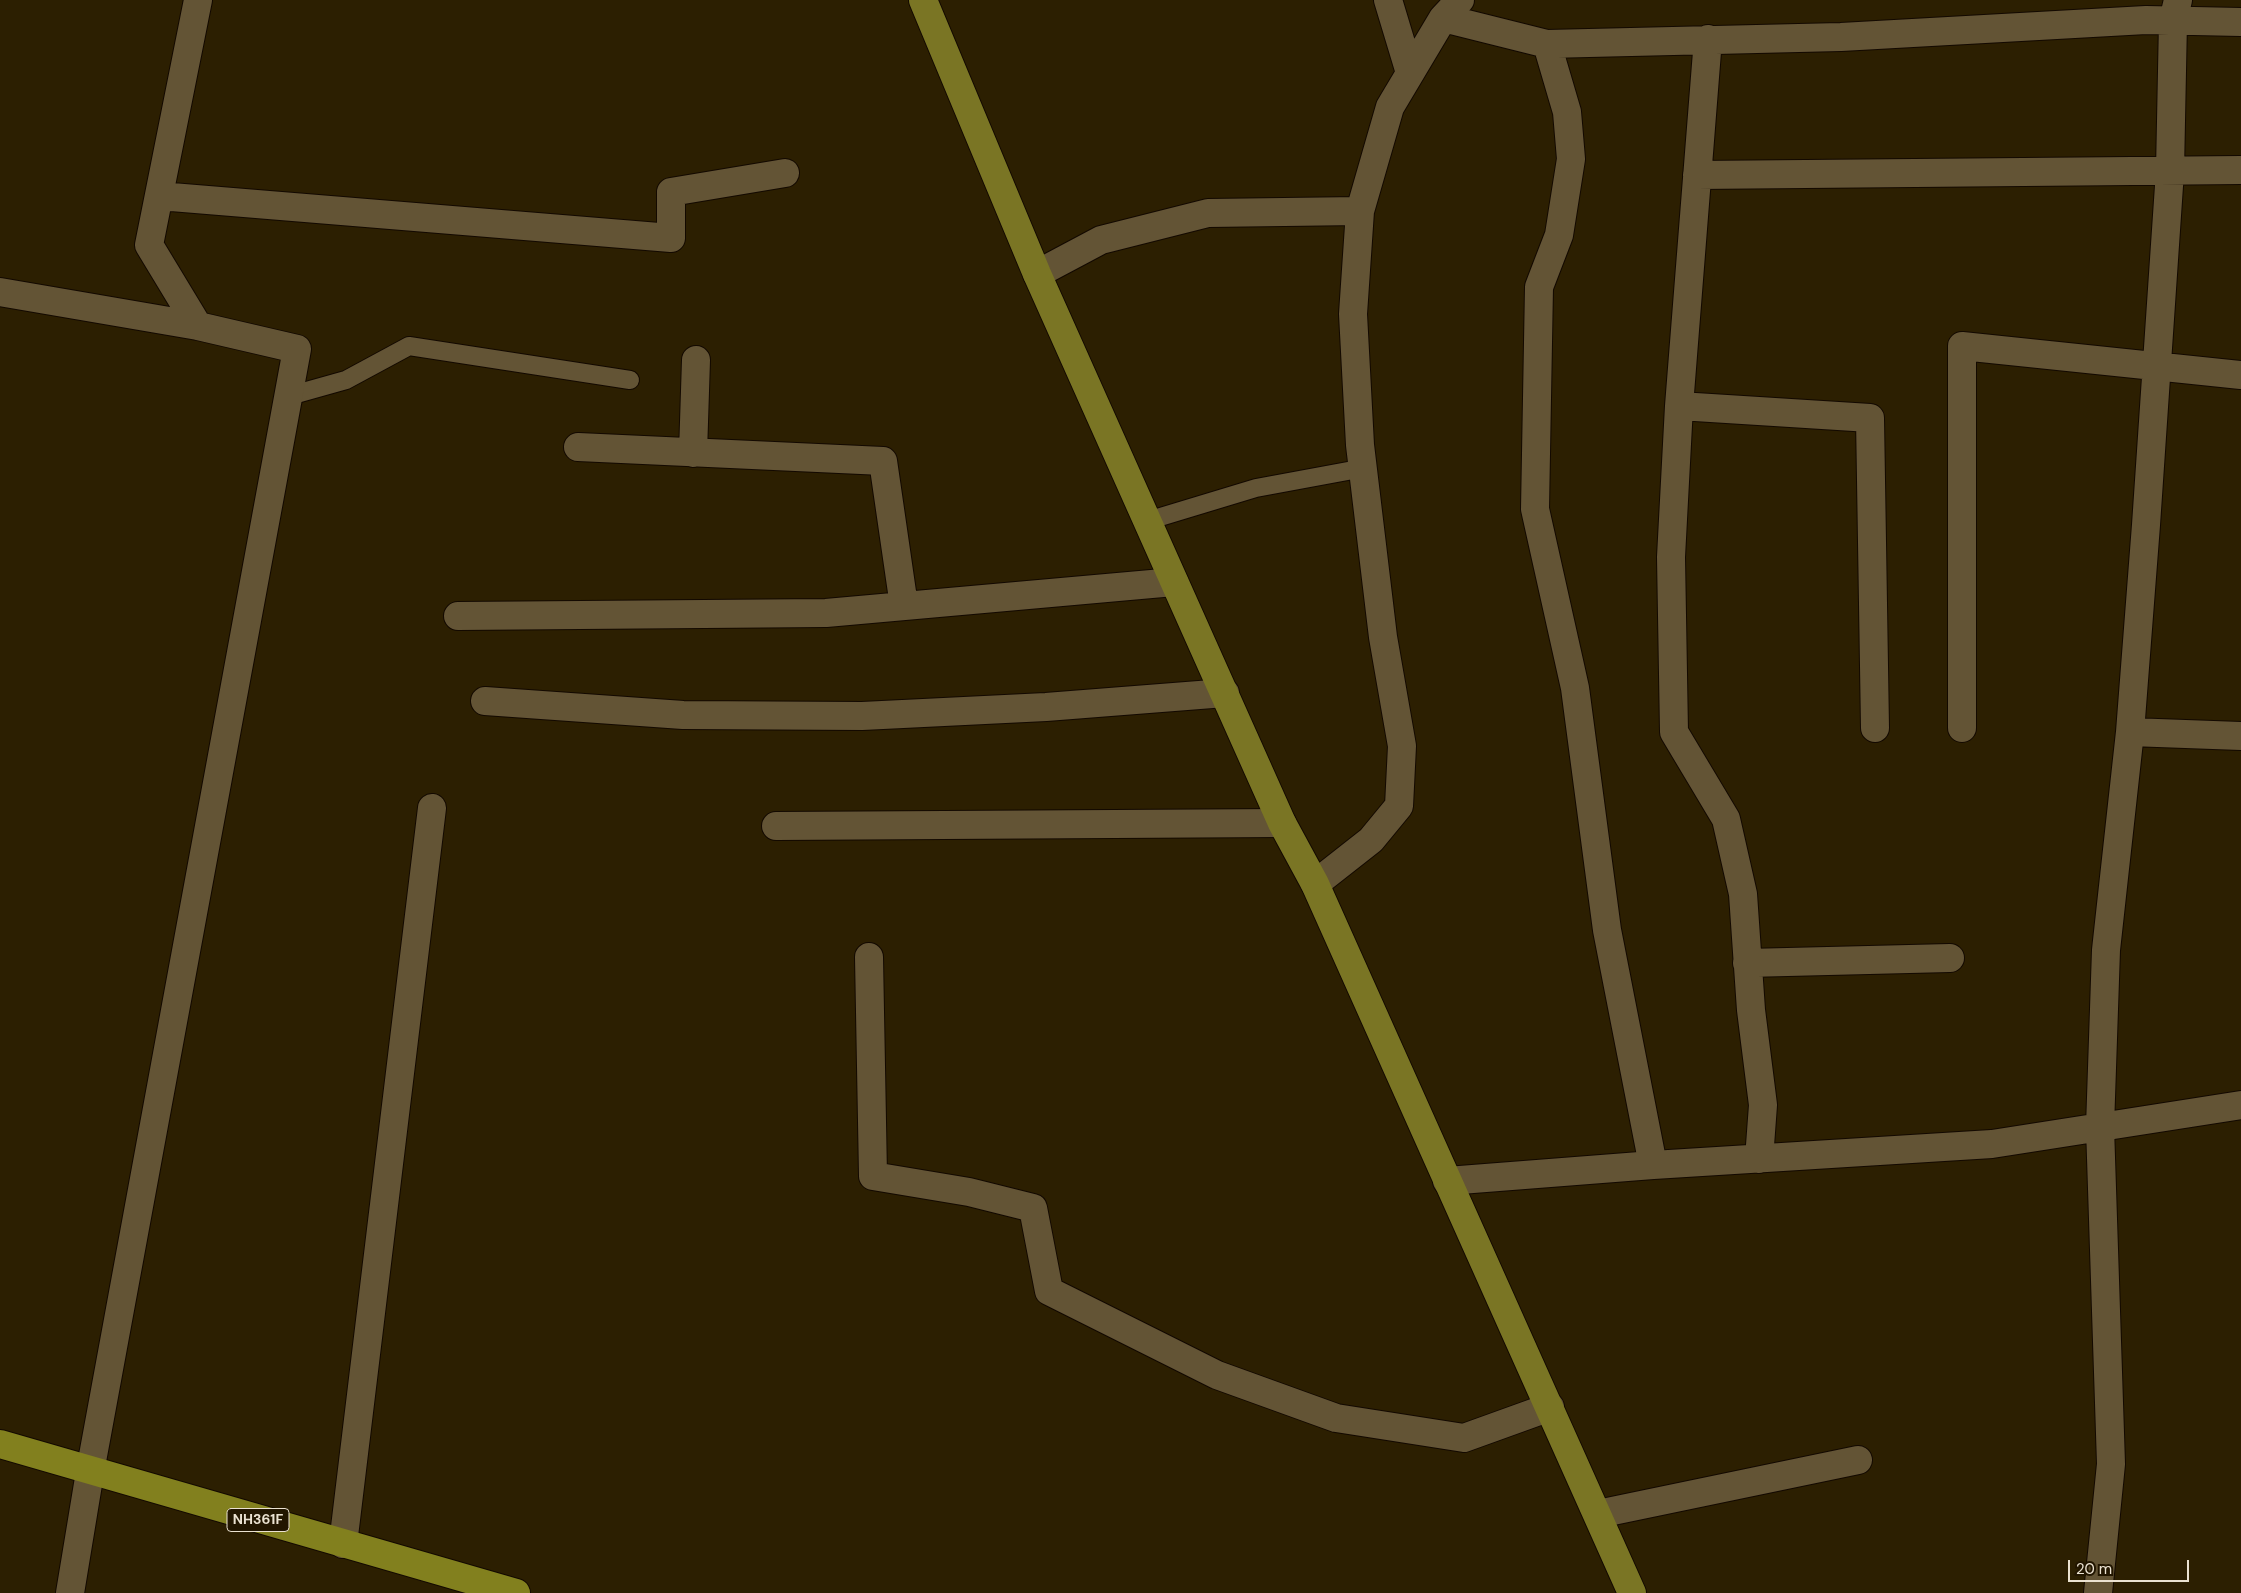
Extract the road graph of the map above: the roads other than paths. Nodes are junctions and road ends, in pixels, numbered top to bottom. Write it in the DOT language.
graph roads {
  1 [pos="198,0"];
  2 [pos="924,0"];
  3 [pos="1388,0"];
  4 [pos="1451,9"];
  5 [pos="2176,10"];
  6 [pos="2241,22"];
  7 [pos="1708,39"];
  8 [pos="1547,44"];
  9 [pos="1410,73"];
  10 [pos="2241,170"];
  11 [pos="2170,171"];
  12 [pos="785,173"];
  13 [pos="1697,175"];
  14 [pos="159,196"];
  15 [pos="1360,211"];
  16 [pos="1038,274"];
  17 [pos="0,292"];
  18 [pos="198,326"];
  19 [pos="696,360"];
  20 [pos="2155,366"];
  21 [pos="2241,375"];
  22 [pos="630,380"];
  23 [pos="289,396"];
  24 [pos="1679,406"];
  25 [pos="578,446"];
  26 [pos="693,453"];
  27 [pos="1364,468"];
  28 [pos="1148,521"];
  29 [pos="1174,582"];
  30 [pos="904,606"];
  31 [pos="458,616"];
  32 [pos="1225,693"];
  33 [pos="485,701"];
  34 [pos="1875,728"];
  35 [pos="1962,728"];
  36 [pos="2130,732"];
  37 [pos="2241,736"];
  38 [pos="432,808"];
  39 [pos="1282,823"];
  40 [pos="776,826"];
  41 [pos="1315,884"];
  42 [pos="869,958"];
  43 [pos="1950,958"];
  44 [pos="1747,963"];
  45 [pos="2241,1105"];
  46 [pos="2100,1127"];
  47 [pos="1759,1159"];
  48 [pos="1653,1165"];
  49 [pos="1447,1181"];
  50 [pos="1550,1406"];
  51 [pos="0,1444"];
  52 [pos="1858,1460"];
  53 [pos="90,1472"];
  54 [pos="1598,1514"];
  55 [pos="343,1544"];
  56 [pos="70,1593"];
  57 [pos="516,1593"];
  58 [pos="1632,1593"];
  59 [pos="2098,1593"];
  1 -- 14 [label="street"];
  2 -- 16 [label="main road"];
  3 -- 9 [label="street"];
  4 -- 8 [label="street"];
  4 -- 9 [label="street"];
  5 -- 6 [label="street"];
  5 -- 7 [label="street"];
  5 -- 11 [label="street"];
  7 -- 8 [label="street"];
  7 -- 13 [label="street"];
  8 -- 48 [label="street"];
  9 -- 15 [label="street"];
  10 -- 11 [label="street"];
  11 -- 13 [label="street"];
  11 -- 20 [label="street"];
  12 -- 14 [label="street"];
  13 -- 24 [label="street"];
  14 -- 18 [label="street"];
  15 -- 16 [label="street"];
  15 -- 27 [label="street"];
  16 -- 28 [label="main road"];
  17 -- 18 [label="street"];
  18 -- 23 [label="street"];
  19 -- 26 [label="street"];
  20 -- 21 [label="street"];
  20 -- 35 [label="street"];
  20 -- 36 [label="street"];
  22 -- 23 [label="lane"];
  23 -- 53 [label="street"];
  24 -- 34 [label="street"];
  24 -- 44 [label="street"];
  25 -- 26 [label="street"];
  26 -- 30 [label="street"];
  27 -- 28 [label="lane"];
  27 -- 41 [label="street"];
  28 -- 29 [label="main road"];
  29 -- 30 [label="street"];
  29 -- 32 [label="main road"];
  30 -- 31 [label="street"];
  32 -- 33 [label="street"];
  32 -- 39 [label="main road"];
  36 -- 37 [label="street"];
  36 -- 46 [label="street"];
  38 -- 55 [label="street"];
  39 -- 40 [label="street"];
  39 -- 41 [label="main road"];
  41 -- 49 [label="main road"];
  42 -- 50 [label="street"];
  43 -- 44 [label="street"];
  44 -- 47 [label="street"];
  45 -- 46 [label="street"];
  46 -- 47 [label="street"];
  46 -- 59 [label="street"];
  47 -- 48 [label="street"];
  48 -- 49 [label="street"];
  49 -- 50 [label="main road"];
  50 -- 54 [label="main road"];
  51 -- 53 [label="highway, NH361F"];
  52 -- 54 [label="street"];
  53 -- 55 [label="highway, NH361F"];
  53 -- 56 [label="street"];
  54 -- 58 [label="main road"];
  55 -- 57 [label="highway, NH361F"];
}
